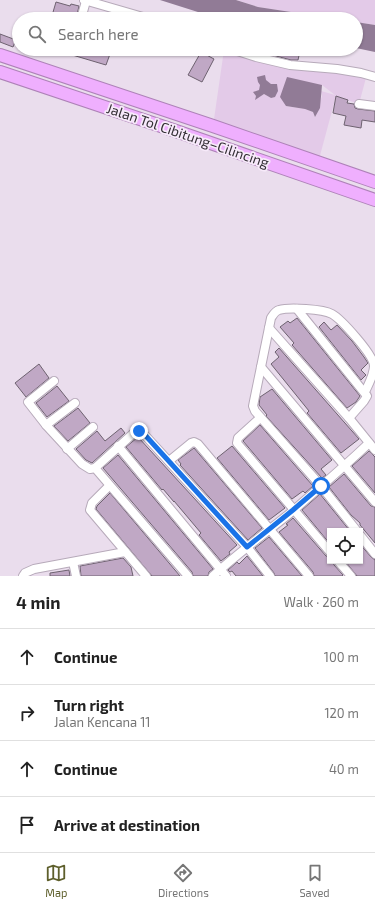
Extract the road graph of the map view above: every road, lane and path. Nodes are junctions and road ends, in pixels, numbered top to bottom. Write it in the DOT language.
graph roads {
  1 [pos="85,0"];
  2 [pos="82,12"];
  3 [pos="126,12"];
  4 [pos="4,56"];
  5 [pos="253,56"];
  6 [pos="2,72"];
  7 [pos="375,77"];
  8 [pos="359,104"];
  9 [pos="375,106"];
  10 [pos="375,182"];
  11 [pos="375,200"];
  12 [pos="297,309"];
  13 [pos="270,328"];
  14 [pos="261,367"];
  15 [pos="54,381"];
  16 [pos="365,392"];
  17 [pos="75,403"];
  18 [pos="260,418"];
  19 [pos="349,418"];
  20 [pos="46,425"];
  21 [pos="93,426"];
  22 [pos="369,443"];
  23 [pos="118,446"];
  24 [pos="67,448"];
  25 [pos="375,450"];
  26 [pos="169,461"];
  27 [pos="345,467"];
  28 [pos="95,468"];
  29 [pos="109,486"];
  30 [pos="321,486"];
  31 [pos="375,502"];
  32 [pos="293,510"];
  33 [pos="355,528"];
  34 [pos="270,529"];
  35 [pos="363,539"];
  36 [pos="247,547"];
  37 [pos="327,549"];
  38 [pos="125,552"];
  39 [pos="375,554"];
  40 [pos="73,562"];
  41 [pos="341,564"];
  42 [pos="221,569"];
  43 [pos="23,576"];
  44 [pos="76,576"];
  45 [pos="146,576"];
  46 [pos="188,576"];
  47 [pos="213,576"];
  48 [pos="226,576"];
  49 [pos="270,576"];
  50 [pos="309,576"];
  51 [pos="351,576"];
  1 -- 2 [label="street"];
  1 -- 3 [label="street"];
  4 -- 10 [label="highway, Jalan Tol Cibitung–Cilincing"];
  5 -- 7 [label="street"];
  6 -- 11 [label="highway, Jalan Tol Cibitung–Cilincing"];
  8 -- 9 [label="street"];
  12 -- 13 [label="street"];
  12 -- 16 [label="street"];
  12 -- 16 [label="street"];
  13 -- 14 [label="street"];
  13 -- 19 [label="street"];
  14 -- 18 [label="street"];
  14 -- 27 [label="street"];
  15 -- 20 [label="street"];
  16 -- 19 [label="street"];
  17 -- 20 [label="street"];
  18 -- 30 [label="street"];
  18 -- 32 [label="street"];
  19 -- 22 [label="street"];
  20 -- 24 [label="street"];
  21 -- 24 [label="street"];
  22 -- 25 [label="street"];
  22 -- 27 [label="street"];
  23 -- 26 [label="street"];
  23 -- 28 [label="street"];
  23 -- 42 [label="street"];
  24 -- 28 [label="street"];
  26 -- 34 [label="street"];
  26 -- 36 [label="street"];
  27 -- 30 [label="street"];
  27 -- 31 [label="street"];
  28 -- 29 [label="street"];
  29 -- 38 [label="street"];
  29 -- 46 [label="street"];
  30 -- 32 [label="street"];
  30 -- 33 [label="street"];
  32 -- 34 [label="street"];
  32 -- 37 [label="street"];
  34 -- 36 [label="street"];
  34 -- 50 [label="street"];
  35 -- 39 [label="street"];
  36 -- 42 [label="street"];
  36 -- 49 [label="street"];
  38 -- 40 [label="street"];
  38 -- 45 [label="street"];
  40 -- 43 [label="street"];
  40 -- 44 [label="street"];
  41 -- 51 [label="street"];
  42 -- 47 [label="street"];
  42 -- 48 [label="street"];
}
